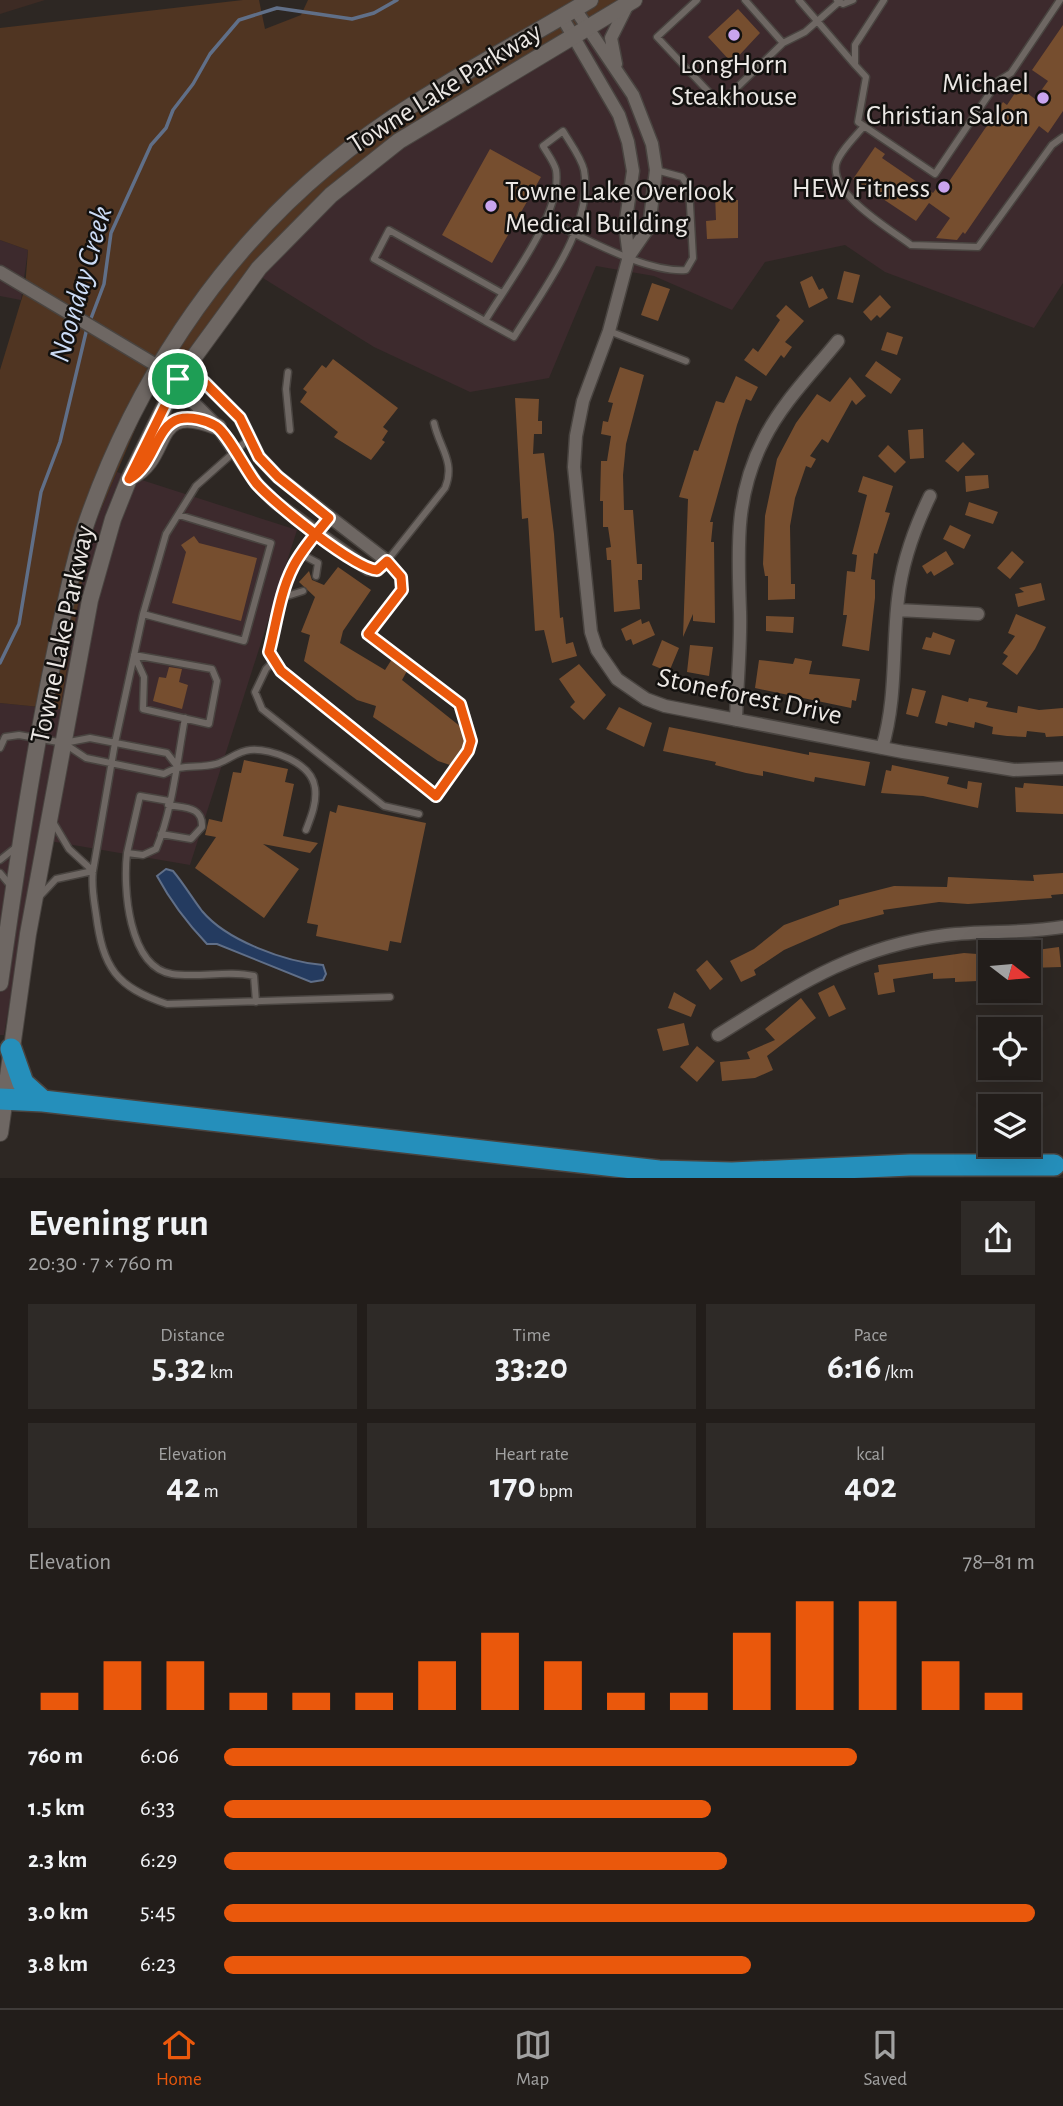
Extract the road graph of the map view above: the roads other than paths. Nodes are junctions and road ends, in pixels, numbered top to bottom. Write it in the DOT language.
graph roads {
  1 [pos="590,0"];
  2 [pos="698,0"];
  3 [pos="745,0"];
  4 [pos="799,0"];
  5 [pos="853,0"];
  6 [pos="884,0"];
  7 [pos="1060,0"];
  8 [pos="632,1"];
  9 [pos="838,1"];
  10 [pos="568,13"];
  11 [pos="818,20"];
  12 [pos="581,33"];
  13 [pos="783,43"];
  14 [pos="855,65"];
  15 [pos="620,74"];
  16 [pos="864,126"];
  17 [pos="1063,137"];
  18 [pos="656,170"];
  19 [pos="545,220"];
  20 [pos="575,233"];
  21 [pos="629,256"];
  22 [pos="6,278"];
  23 [pos="502,293"];
  24 [pos="485,321"];
  25 [pos="609,331"];
  26 [pos="838,341"];
  27 [pos="686,361"];
  28 [pos="159,366"];
  29 [pos="288,372"];
  30 [pos="182,381"];
  31 [pos="435,423"];
  32 [pos="218,427"];
  33 [pos="290,430"];
  34 [pos="250,438"];
  35 [pos="234,452"];
  36 [pos="129,479"];
  37 [pos="930,496"];
  38 [pos="179,515"];
  39 [pos="329,518"];
  40 [pos="317,533"];
  41 [pos="301,554"];
  42 [pos="387,561"];
  43 [pos="316,576"];
  44 [pos="303,590"];
  45 [pos="284,597"];
  46 [pos="897,610"];
  47 [pos="143,614"];
  48 [pos="978,614"];
  49 [pos="134,654"];
  50 [pos="274,661"];
  51 [pos="185,718"];
  52 [pos="736,720"];
  53 [pos="38,738"];
  54 [pos="64,743"];
  55 [pos="115,743"];
  56 [pos="0,748"];
  57 [pos="882,748"];
  58 [pos="111,763"];
  59 [pos="177,765"];
  60 [pos="1063,768"];
  61 [pos="168,803"];
  62 [pos="419,814"];
  63 [pos="50,817"];
  64 [pos="306,830"];
  65 [pos="161,834"];
  66 [pos="21,837"];
  67 [pos="127,853"];
  68 [pos="0,860"];
  69 [pos="93,871"];
  70 [pos="0,873"];
  71 [pos="13,894"];
  72 [pos="33,905"];
  73 [pos="1063,927"];
  74 [pos="0,983"];
  75 [pos="390,997"];
  76 [pos="256,1002"];
  77 [pos="718,1035"];
  78 [pos="11,1049"];
  79 [pos="3,1100"];
  80 [pos="43,1101"];
  81 [pos="0,1133"];
  82 [pos="1059,1165"];
  83 [pos="934,1178"];
  1 -- 10 [label="main road, Towne Lake Parkway"];
  2 -- 13 [label="lane"];
  3 -- 13 [label="lane"];
  4 -- 11 [label="lane"];
  5 -- 9 [label="lane"];
  6 -- 14 [label="lane"];
  7 -- 16 [label="lane"];
  8 -- 12 [label="main road, Towne Lake Parkway"];
  8 -- 15 [label="street"];
  9 -- 11 [label="lane"];
  10 -- 12 [label="street, Stoneforest Drive"];
  10 -- 28 [label="main road, Towne Lake Parkway"];
  11 -- 13 [label="lane"];
  11 -- 14 [label="lane"];
  12 -- 15 [label="street, Stoneforest Drive"];
  12 -- 21 [label="street, Stoneforest Drive"];
  12 -- 30 [label="main road, Towne Lake Parkway"];
  14 -- 16 [label="lane"];
  15 -- 18 [label="street, Stoneforest Drive"];
  16 -- 17 [label="lane"];
  18 -- 21 [label="street, Stoneforest Drive"];
  18 -- 21 [label="lane"];
  19 -- 20 [label="lane"];
  19 -- 20 [label="lane"];
  19 -- 23 [label="lane"];
  20 -- 21 [label="lane"];
  20 -- 24 [label="lane"];
  21 -- 25 [label="street, Stoneforest Drive"];
  22 -- 28 [label="street"];
  23 -- 24 [label="lane"];
  23 -- 24 [label="lane"];
  25 -- 27 [label="lane"];
  25 -- 52 [label="street, Stoneforest Drive"];
  26 -- 52 [label="street"];
  28 -- 30 [label="street"];
  28 -- 53 [label="main road, Towne Lake Parkway"];
  29 -- 33 [label="lane"];
  30 -- 32 [label="street"];
  30 -- 34 [label="street"];
  30 -- 36 [label="main road, Towne Lake Parkway"];
  31 -- 42 [label="lane"];
  32 -- 35 [label="street"];
  32 -- 36 [label="main road"];
  34 -- 35 [label="lane"];
  34 -- 39 [label="street"];
  35 -- 38 [label="lane"];
  35 -- 40 [label="street"];
  36 -- 54 [label="main road, Towne Lake Parkway"];
  37 -- 46 [label="street"];
  38 -- 47 [label="lane"];
  38 -- 47 [label="lane"];
  39 -- 40 [label="lane"];
  39 -- 42 [label="street"];
  40 -- 41 [label="lane"];
  40 -- 42 [label="street"];
  41 -- 43 [label="lane"];
  41 -- 45 [label="lane"];
  42 -- 50 [label="lane"];
  44 -- 45 [label="lane"];
  45 -- 50 [label="lane"];
  46 -- 48 [label="street"];
  46 -- 57 [label="street"];
  47 -- 49 [label="lane"];
  49 -- 51 [label="lane"];
  49 -- 51 [label="lane"];
  49 -- 55 [label="lane"];
  50 -- 62 [label="lane"];
  51 -- 59 [label="lane"];
  52 -- 57 [label="street, Stoneforest Drive"];
  53 -- 54 [label="lane"];
  53 -- 56 [label="lane"];
  53 -- 66 [label="main road, Towne Lake Parkway"];
  54 -- 55 [label="lane"];
  54 -- 58 [label="lane"];
  54 -- 63 [label="main road, Towne Lake Parkway"];
  55 -- 58 [label="lane"];
  55 -- 59 [label="lane"];
  57 -- 60 [label="street, Stoneforest Drive"];
  58 -- 59 [label="lane"];
  58 -- 69 [label="lane"];
  59 -- 61 [label="lane"];
  59 -- 64 [label="lane"];
  61 -- 65 [label="lane"];
  61 -- 65 [label="lane"];
  61 -- 67 [label="lane"];
  63 -- 69 [label="lane"];
  63 -- 72 [label="main road, Towne Lake Parkway"];
  65 -- 67 [label="lane"];
  66 -- 68 [label="lane"];
  66 -- 71 [label="main road, Towne Lake Parkway"];
  67 -- 76 [label="lane"];
  69 -- 72 [label="lane"];
  69 -- 76 [label="lane"];
  70 -- 71 [label="lane"];
  71 -- 74 [label="main road, Towne Lake Parkway"];
  72 -- 78 [label="main road, Towne Lake Parkway"];
  73 -- 77 [label="street"];
  75 -- 76 [label="lane"];
  78 -- 79 [label="main road, Towne Lake Parkway"];
  78 -- 80 [label="highway"];
  79 -- 80 [label="highway"];
  79 -- 81 [label="main road, Towne Lake Parkway"];
  80 -- 82 [label="highway"];
  82 -- 83 [label="highway"];
}
